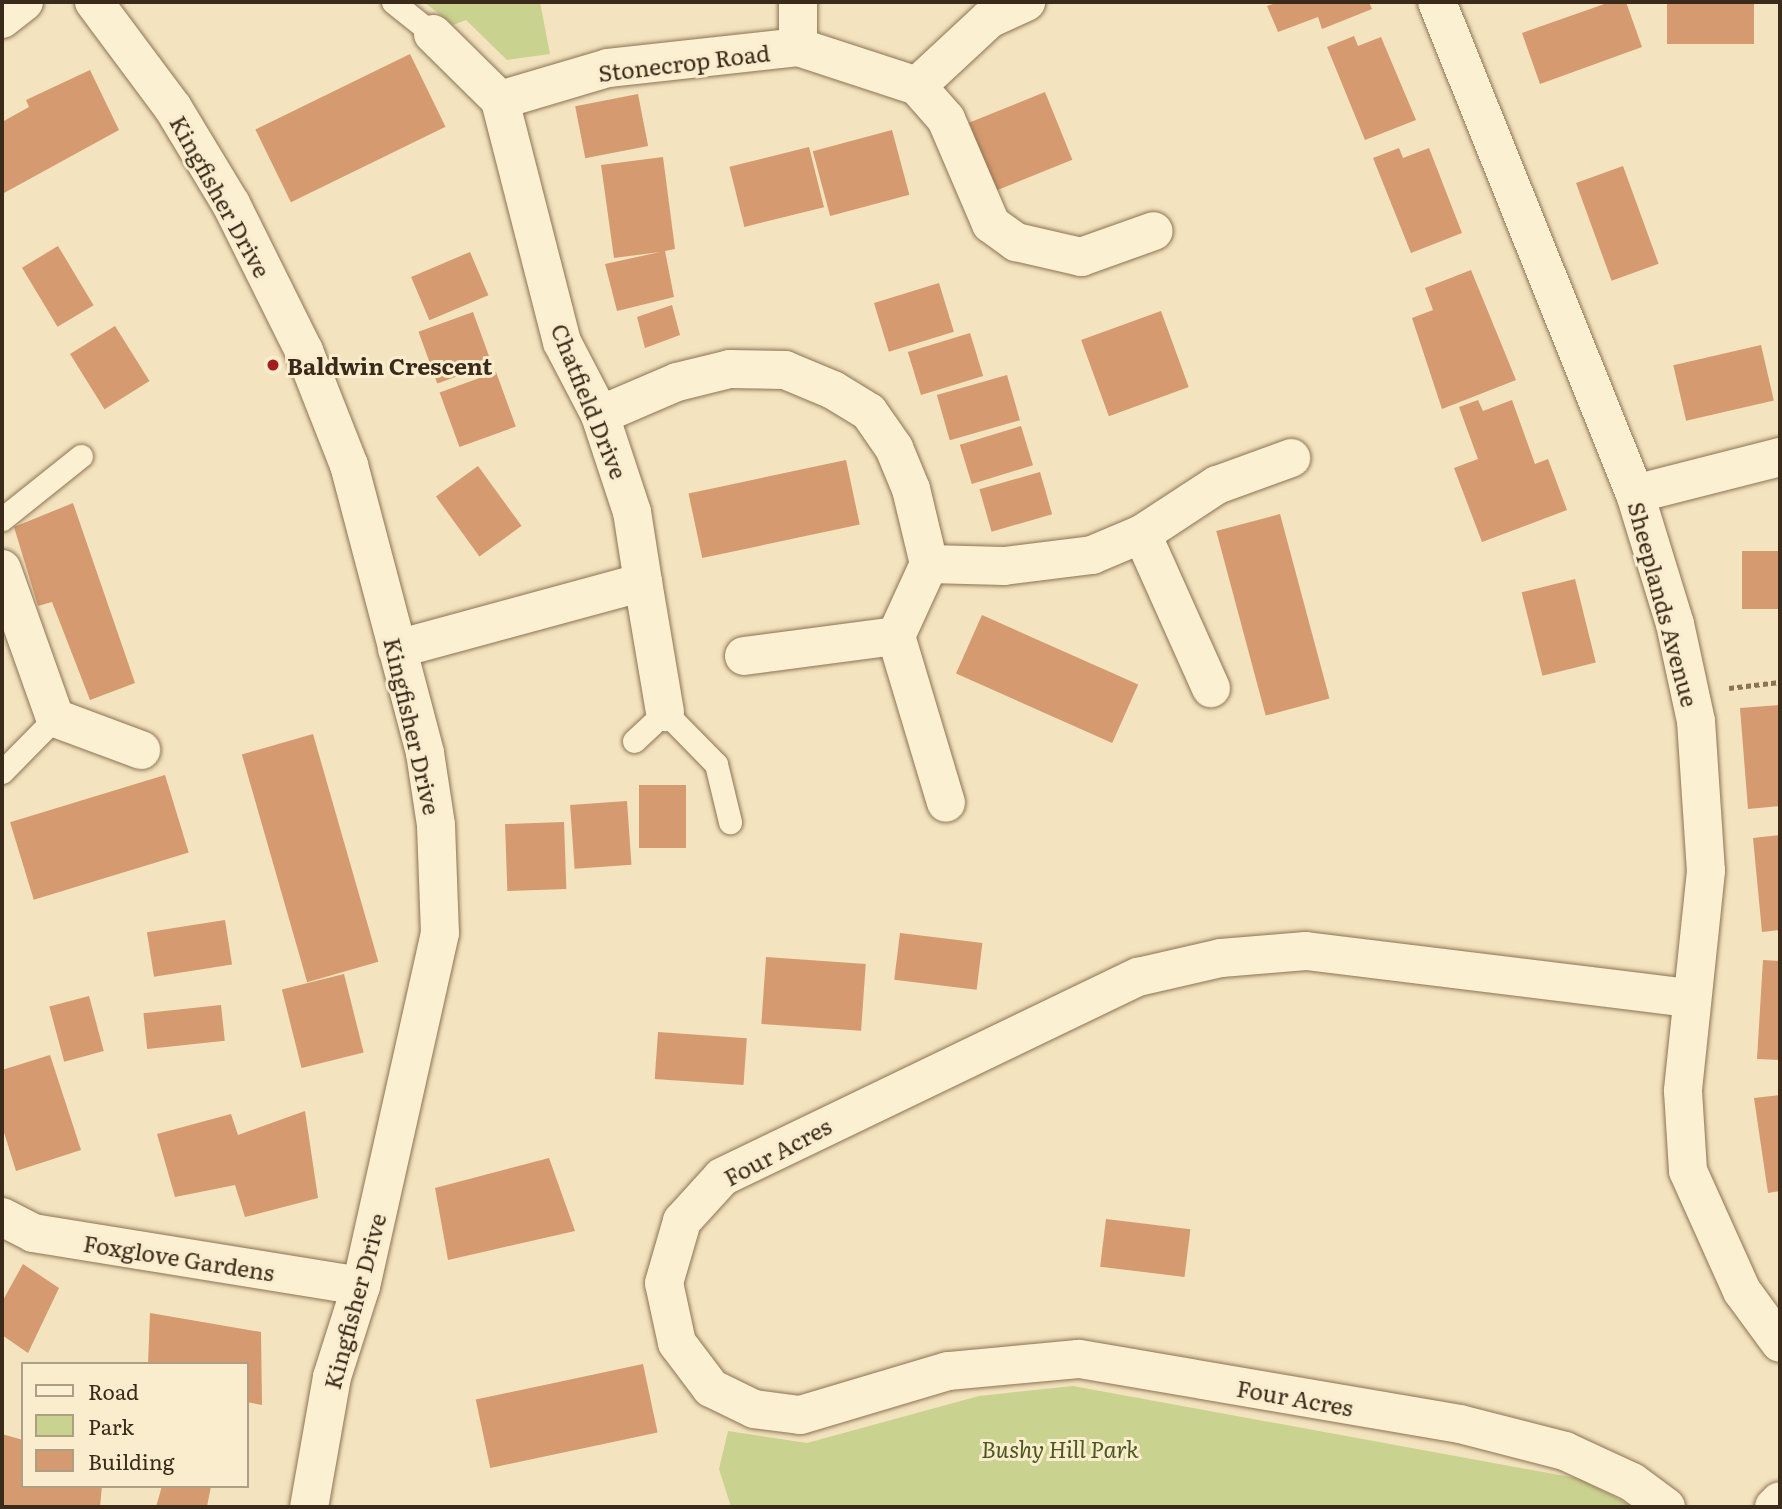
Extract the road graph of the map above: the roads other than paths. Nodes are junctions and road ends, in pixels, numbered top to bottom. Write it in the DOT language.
graph roads {
  1 [pos="24,2"];
  2 [pos="94,2"];
  3 [pos="393,2"];
  4 [pos="798,2"];
  5 [pos="1026,2"];
  6 [pos="1437,2"];
  7 [pos="2,19"];
  8 [pos="433,34"];
  9 [pos="798,47"];
  10 [pos="918,86"];
  11 [pos="500,100"];
  12 [pos="1153,231"];
  13 [pos="600,415"];
  14 [pos="81,456"];
  15 [pos="1780,457"];
  16 [pos="1291,458"];
  17 [pos="1635,494"];
  18 [pos="2,519"];
  19 [pos="1142,534"];
  20 [pos="929,564"];
  21 [pos="2,569"];
  22 [pos="643,582"];
  23 [pos="896,636"];
  24 [pos="397,649"];
  25 [pos="744,656"];
  26 [pos="1211,688"];
  27 [pos="665,712"];
  28 [pos="55,718"];
  29 [pos="634,741"];
  30 [pos="141,750"];
  31 [pos="2,772"];
  32 [pos="946,803"];
  33 [pos="730,822"];
  34 [pos="1690,998"];
  35 [pos="2,1217"];
  36 [pos="360,1286"];
  37 [pos="1780,1343"];
  38 [pos="1780,1502"];
  39 [pos="309,1507"];
  40 [pos="1666,1507"];
  41 [pos="1774,1507"];
  1 -- 7 [label="street"];
  2 -- 24 [label="street, Kingfisher Drive"];
  3 -- 8 [label="lane"];
  4 -- 9 [label="street"];
  5 -- 10 [label="street"];
  6 -- 17 [label="street, Sheeplands Avenue"];
  8 -- 11 [label="street"];
  9 -- 10 [label="street, Stonecrop Road"];
  9 -- 11 [label="street, Stonecrop Road"];
  10 -- 12 [label="street"];
  11 -- 13 [label="street, Chatfield Drive"];
  13 -- 20 [label="street"];
  13 -- 22 [label="street, Chatfield Drive"];
  14 -- 18 [label="lane"];
  15 -- 17 [label="street"];
  16 -- 19 [label="street"];
  17 -- 34 [label="street, Sheeplands Avenue"];
  19 -- 20 [label="street"];
  19 -- 26 [label="street"];
  20 -- 23 [label="street"];
  21 -- 28 [label="street"];
  22 -- 24 [label="street"];
  22 -- 27 [label="street, Chatfield Drive"];
  23 -- 25 [label="street"];
  23 -- 32 [label="street"];
  24 -- 36 [label="street, Kingfisher Drive"];
  27 -- 29 [label="lane"];
  27 -- 33 [label="lane"];
  28 -- 30 [label="street"];
  28 -- 31 [label="lane"];
  34 -- 37 [label="street, Sheeplands Avenue"];
  34 -- 40 [label="street, Four Acres"];
  35 -- 36 [label="street, Foxglove Gardens"];
  36 -- 39 [label="street, Kingfisher Drive"];
  38 -- 41 [label="street"];
}
